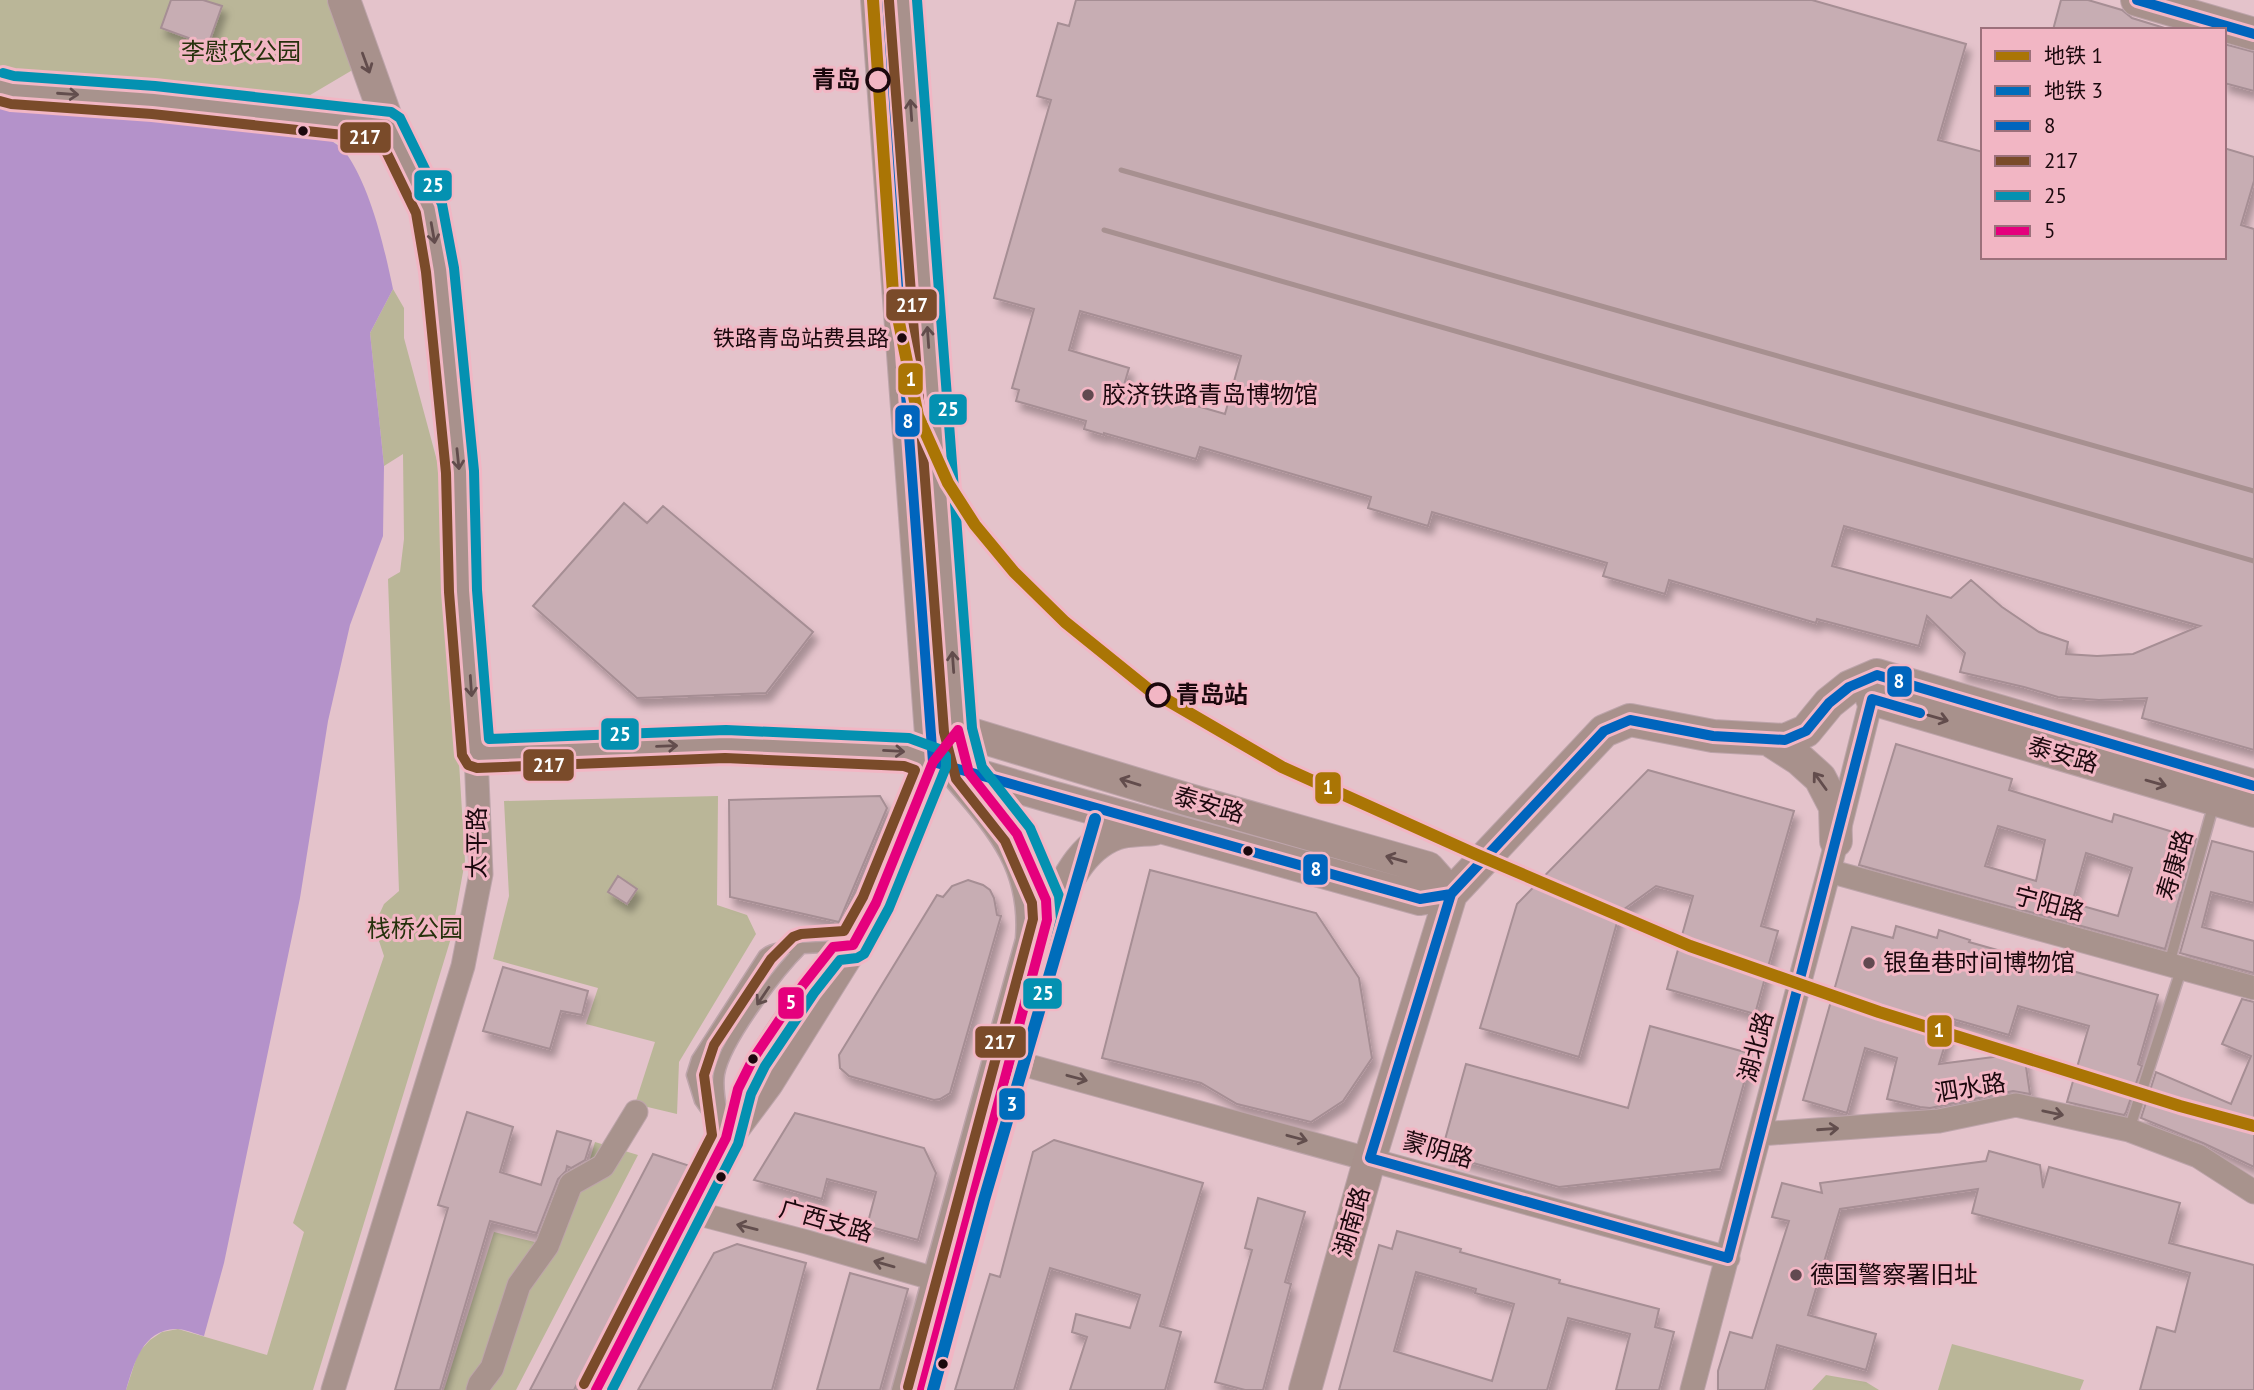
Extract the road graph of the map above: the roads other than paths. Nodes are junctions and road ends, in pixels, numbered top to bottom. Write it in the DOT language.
graph roads {
  1 [pos="344,0"];
  2 [pos="2137,0"];
  3 [pos="897,1"];
  4 [pos="2254,34"];
  5 [pos="0,87"];
  6 [pos="389,126"];
  7 [pos="1875,687"];
  8 [pos="958,730"];
  9 [pos="1771,741"];
  10 [pos="476,754"];
  11 [pos="933,762"];
  12 [pos="969,773"];
  13 [pos="2254,786"];
  14 [pos="2218,788"];
  15 [pos="2254,811"];
  16 [pos="1165,828"];
  17 [pos="1833,856"];
  18 [pos="1451,894"];
  19 [pos="1047,920"];
  20 [pos="843,946"];
  21 [pos="802,948"];
  22 [pos="2175,966"];
  23 [pos="2254,988"];
  24 [pos="1011,1061"];
  25 [pos="636,1112"];
  26 [pos="2129,1130"];
  27 [pos="1760,1134"];
  28 [pos="726,1138"];
  29 [pos="1370,1158"];
  30 [pos="2254,1192"];
  31 [pos="688,1212"];
  32 [pos="1728,1258"];
  33 [pos="939,1280"];
  34 [pos="333,1390"];
  35 [pos="478,1390"];
  36 [pos="596,1390"];
  37 [pos="897,1390"];
  38 [pos="922,1390"];
  39 [pos="1305,1390"];
  40 [pos="1692,1390"];
  1 -- 6 [label="main road, 太平路, one-way"];
  2 -- 4 [label="main road"];
  8 -- 3 [label="main road, one-way"];
  3 -- 11 [label="main road"];
  5 -- 6 [label="street, one-way"];
  6 -- 10 [label="main road, 太平路, one-way"];
  7 -- 9 [label="main road"];
  7 -- 14 [label="main road, 泰安路"];
  7 -- 17 [label="street, 湖北路"];
  8 -- 11 [label="main road"];
  8 -- 12 [label="main road"];
  18 -- 8 [label="main road, 泰安路, one-way"];
  17 -- 9 [label="main road, one-way"];
  9 -- 18 [label="main road"];
  10 -- 11 [label="main road, 泰安路, one-way"];
  10 -- 34 [label="street, 太平路"];
  11 -- 12 [label="main road, 泰安路"];
  11 -- 20 [label="main road"];
  11 -- 33 [label="lane"];
  12 -- 16 [label="main road, 泰安路"];
  12 -- 19 [label="main road"];
  13 -- 14 [label="main road, 泰安路"];
  14 -- 15 [label="main road, 泰安路"];
  14 -- 22 [label="lane, 寿康路"];
  16 -- 18 [label="main road, 泰安路"];
  16 -- 19 [label="main road"];
  17 -- 22 [label="street, 宁阳路"];
  17 -- 27 [label="street, 湖北路"];
  18 -- 29 [label="main road, 湖南路"];
  19 -- 24 [label="main road"];
  20 -- 21 [label="lane"];
  20 -- 28 [label="main road"];
  21 -- 28 [label="lane, one-way"];
  21 -- 28 [label="lane"];
  22 -- 23 [label="street, 宁阳路"];
  22 -- 26 [label="lane, 寿康路"];
  24 -- 29 [label="street, 蒙阴路, one-way"];
  24 -- 33 [label="main road"];
  25 -- 35 [label="street"];
  27 -- 26 [label="street, 泗水路, one-way"];
  26 -- 30 [label="street, 泗水路"];
  27 -- 32 [label="street, 湖北路"];
  28 -- 31 [label="main road"];
  29 -- 32 [label="street, 蒙阴路"];
  29 -- 39 [label="main road, 湖南路"];
  33 -- 31 [label="street, 广西支路, one-way"];
  31 -- 36 [label="main road"];
  32 -- 40 [label="street, 湖北路"];
  33 -- 37 [label="lane"];
  33 -- 38 [label="main road"];
}
